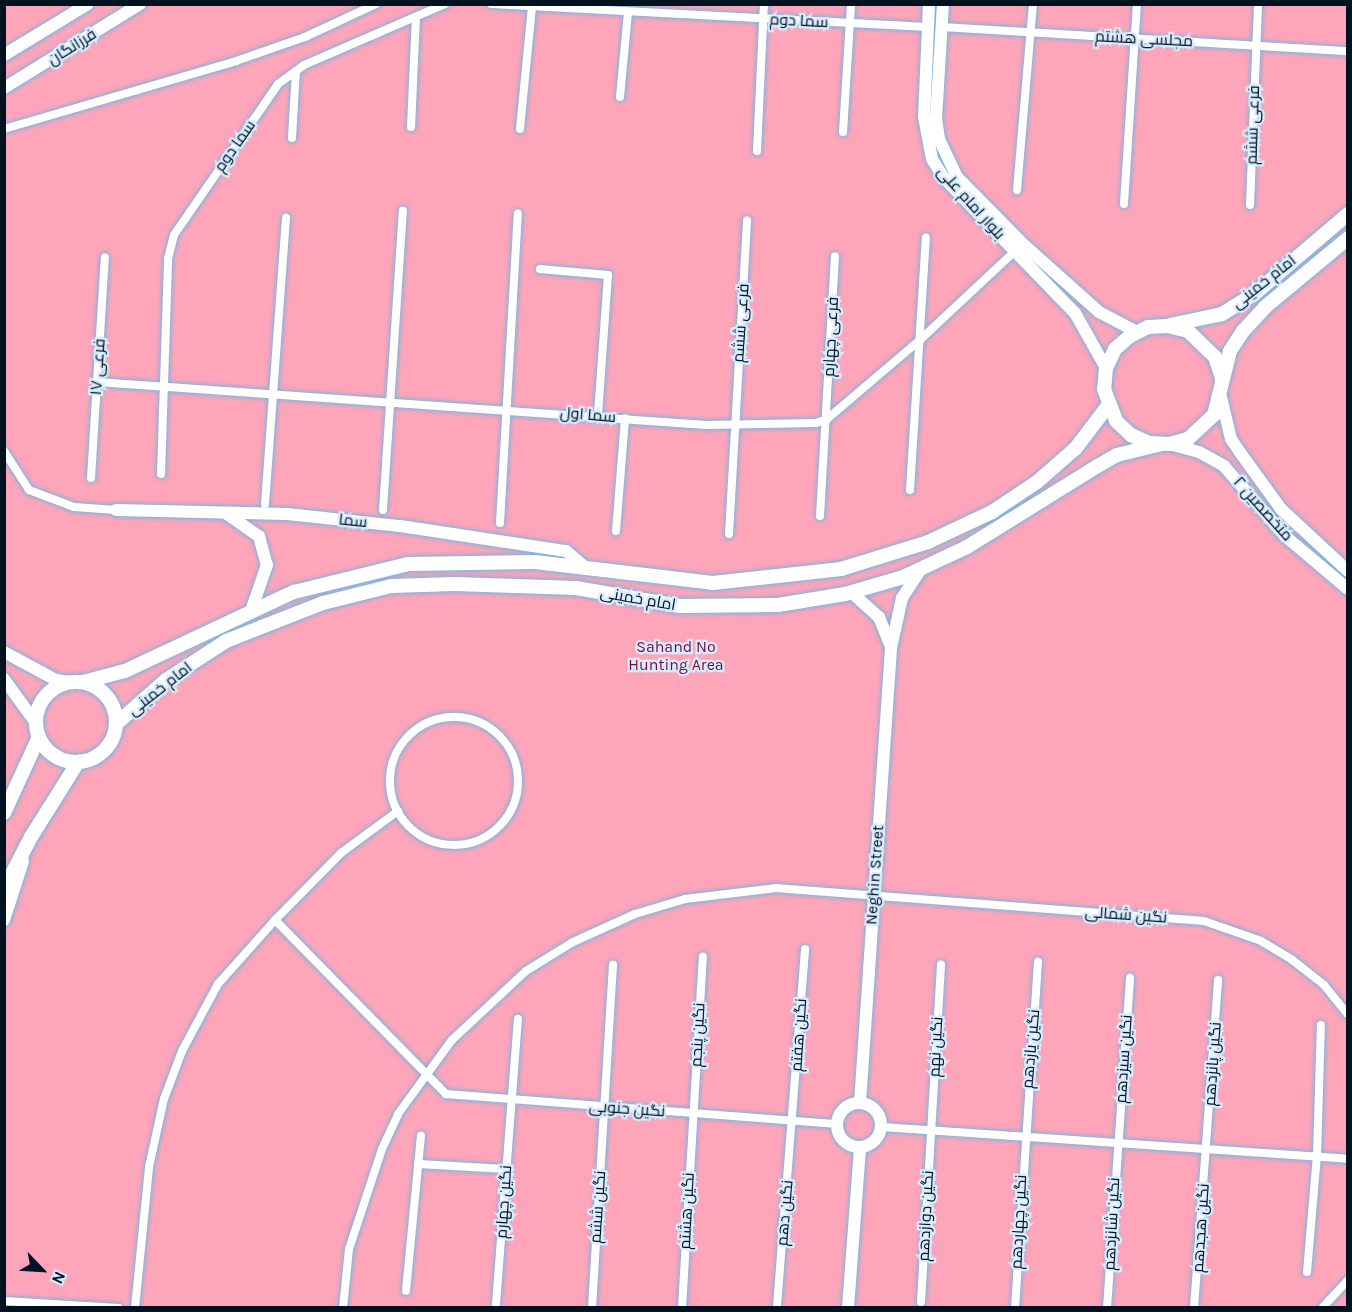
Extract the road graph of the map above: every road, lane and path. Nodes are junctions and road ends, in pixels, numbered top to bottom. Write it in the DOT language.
graph roads {
  1 [pos="88,4"];
  2 [pos="140,4"];
  3 [pos="376,4"];
  4 [pos="445,4"];
  5 [pos="491,4"];
  6 [pos="673,4"];
  7 [pos="764,4"];
  8 [pos="851,4"];
  9 [pos="929,4"];
  10 [pos="943,4"];
  11 [pos="1033,4"];
  12 [pos="1137,4"];
  13 [pos="1258,4"];
  14 [pos="532,7"];
  15 [pos="585,8"];
  16 [pos="628,13"];
  17 [pos="672,15"];
  18 [pos="416,18"];
  19 [pos="763,20"];
  20 [pos="850,24"];
  21 [pos="928,27"];
  22 [pos="941,27"];
  23 [pos="1030,33"];
  24 [pos="1134,38"];
  25 [pos="1256,44"];
  26 [pos="1347,51"];
  27 [pos="4,55"];
  28 [pos="296,70"];
  29 [pos="4,88"];
  30 [pos="620,97"];
  31 [pos="411,128"];
  32 [pos="4,129"];
  33 [pos="520,129"];
  34 [pos="843,132"];
  35 [pos="292,138"];
  36 [pos="757,151"];
  37 [pos="1017,190"];
  38 [pos="1124,204"];
  39 [pos="1250,205"];
  40 [pos="404,211"];
  41 [pos="518,214"];
  42 [pos="1347,214"];
  43 [pos="286,218"];
  44 [pos="747,221"];
  45 [pos="926,238"];
  46 [pos="1347,238"];
  47 [pos="1019,248"];
  48 [pos="105,256"];
  49 [pos="835,256"];
  50 [pos="540,269"];
  51 [pos="1168,326"];
  52 [pos="1137,332"];
  53 [pos="921,339"];
  54 [pos="1106,368"];
  55 [pos="1222,378"];
  56 [pos="97,382"];
  57 [pos="163,386"];
  58 [pos="276,393"];
  59 [pos="1221,397"];
  60 [pos="391,401"];
  61 [pos="1107,407"];
  62 [pos="508,409"];
  63 [pos="598,415"];
  64 [pos="625,418"];
  65 [pos="827,418"];
  66 [pos="734,426"];
  67 [pos="1165,444"];
  68 [pos="4,451"];
  69 [pos="161,474"];
  70 [pos="91,478"];
  71 [pos="910,490"];
  72 [pos="265,504"];
  73 [pos="116,510"];
  74 [pos="383,510"];
  75 [pos="226,513"];
  76 [pos="820,516"];
  77 [pos="500,523"];
  78 [pos="616,531"];
  79 [pos="729,534"];
  80 [pos="584,566"];
  81 [pos="923,568"];
  82 [pos="1347,571"];
  83 [pos="1347,589"];
  84 [pos="851,592"];
  85 [pos="251,611"];
  86 [pos="891,648"];
  87 [pos="4,652"];
  88 [pos="4,679"];
  89 [pos="76,682"];
  90 [pos="116,724"];
  91 [pos="37,730"];
  92 [pos="78,762"];
  93 [pos="398,811"];
  94 [pos="5,813"];
  95 [pos="31,837"];
  96 [pos="4,889"];
  97 [pos="874,897"];
  98 [pos="4,920"];
  99 [pos="275,920"];
  100 [pos="805,950"];
  101 [pos="703,957"];
  102 [pos="1038,962"];
  103 [pos="613,965"];
  104 [pos="941,965"];
  105 [pos="1130,978"];
  106 [pos="1218,980"];
  107 [pos="1347,1015"];
  108 [pos="518,1019"];
  109 [pos="1321,1025"];
  110 [pos="428,1072"];
  111 [pos="511,1100"];
  112 [pos="860,1103"];
  113 [pos="604,1107"];
  114 [pos="693,1114"];
  115 [pos="793,1121"];
  116 [pos="837,1125"];
  117 [pos="882,1127"];
  118 [pos="932,1129"];
  119 [pos="421,1136"];
  120 [pos="1024,1136"];
  121 [pos="1117,1141"];
  122 [pos="860,1148"];
  123 [pos="1207,1148"];
  124 [pos="1317,1156"];
  125 [pos="1347,1159"];
  126 [pos="418,1164"];
  127 [pos="506,1169"];
  128 [pos="1307,1272"];
  129 [pos="1346,1284"];
  130 [pos="406,1291"];
  131 [pos="4,1301"];
  132 [pos="921,1302"];
  133 [pos="496,1304"];
  134 [pos="777,1306"];
  135 [pos="119,1308"];
  136 [pos="135,1308"];
  137 [pos="343,1308"];
  138 [pos="592,1308"];
  139 [pos="682,1308"];
  140 [pos="848,1308"];
  141 [pos="1015,1308"];
  142 [pos="1107,1308"];
  143 [pos="1194,1308"];
  144 [pos="1322,1308"];
  1 -- 27 [label="street, فرزانگان"];
  2 -- 29 [label="street, فرزانگان"];
  3 -- 32 [label="street"];
  4 -- 18 [label="street, سما دوم"];
  5 -- 14 [label="street, سما دوم"];
  6 -- 17 [label="street"];
  7 -- 19 [label="street"];
  8 -- 20 [label="street"];
  9 -- 21 [label="street, بلوار امام علی"];
  10 -- 22 [label="street, بلوار امام علی"];
  11 -- 23 [label="street"];
  12 -- 24 [label="street"];
  13 -- 25 [label="street, فرعی ششم"];
  14 -- 15 [label="street, سما دوم"];
  14 -- 33 [label="street"];
  15 -- 16 [label="street, سما دوم"];
  16 -- 17 [label="street, سما دوم"];
  16 -- 30 [label="street"];
  17 -- 19 [label="street, سما دوم"];
  18 -- 28 [label="street, سما دوم"];
  18 -- 31 [label="street"];
  19 -- 20 [label="street, سما دوم"];
  19 -- 36 [label="street"];
  20 -- 21 [label="street, سما دوم"];
  20 -- 34 [label="street"];
  21 -- 22 [label="street"];
  21 -- 47 [label="street, بلوار امام علی"];
  22 -- 23 [label="street, مجلسی هشتم"];
  22 -- 47 [label="street, بلوار امام علی"];
  23 -- 24 [label="street, مجلسی هشتم"];
  23 -- 37 [label="street"];
  24 -- 25 [label="street, مجلسی هشتم"];
  24 -- 38 [label="street"];
  25 -- 26 [label="street, مجلسی هشتم"];
  25 -- 39 [label="street, فرعی ششم"];
  28 -- 35 [label="street"];
  28 -- 57 [label="street, سما دوم"];
  40 -- 60 [label="street"];
  41 -- 62 [label="street"];
  42 -- 51 [label="main road, امام خمینی"];
  43 -- 58 [label="street"];
  44 -- 66 [label="street, فرعی ششم"];
  45 -- 53 [label="street"];
  46 -- 55 [label="main road, امام خمینی"];
  47 -- 52 [label="street, بلوار امام علی"];
  47 -- 53 [label="street, سما اول"];
  47 -- 54 [label="street, بلوار امام علی"];
  48 -- 56 [label="street, فرعی ۱۷"];
  49 -- 65 [label="street, فرعی چهارم"];
  50 -- 63 [label="street"];
  51 -- 52 [label="main road"];
  51 -- 55 [label="main road"];
  52 -- 54 [label="main road"];
  53 -- 65 [label="street, سما اول"];
  53 -- 71 [label="street"];
  54 -- 61 [label="main road"];
  55 -- 59 [label="main road"];
  56 -- 57 [label="street, سما اول"];
  56 -- 70 [label="street, فرعی ۱۷"];
  57 -- 58 [label="street, سما اول"];
  57 -- 69 [label="street, سما دوم"];
  58 -- 60 [label="street, سما اول"];
  58 -- 72 [label="street"];
  59 -- 67 [label="main road"];
  59 -- 82 [label="street"];
  60 -- 62 [label="street, سما اول"];
  60 -- 74 [label="street"];
  61 -- 67 [label="main road"];
  61 -- 80 [label="main road, امام خمینی"];
  62 -- 63 [label="street, سما اول"];
  62 -- 77 [label="street"];
  63 -- 64 [label="street, سما اول"];
  64 -- 66 [label="street, سما اول"];
  64 -- 78 [label="street"];
  65 -- 66 [label="street, سما اول"];
  65 -- 76 [label="street, فرعی چهارم"];
  66 -- 79 [label="street, فرعی ششم"];
  67 -- 81 [label="main road, امام خمینی"];
  67 -- 83 [label="street, متخصصین ۲"];
  68 -- 73 [label="street"];
  73 -- 75 [label="street, سما"];
  75 -- 80 [label="street, سما"];
  75 -- 85 [label="street"];
  80 -- 85 [label="main road, امام خمینی"];
  81 -- 84 [label="main road, امام خمینی"];
  81 -- 86 [label="street, Neghin Street"];
  84 -- 86 [label="street"];
  84 -- 90 [label="main road, امام خمینی"];
  85 -- 89 [label="main road, امام خمینی"];
  86 -- 97 [label="street, Neghin Street"];
  87 -- 89 [label="street"];
  88 -- 91 [label="street"];
  89 -- 90 [label="main road"];
  89 -- 91 [label="main road"];
  90 -- 92 [label="main road"];
  91 -- 92 [label="main road"];
  91 -- 94 [label="main road"];
  92 -- 95 [label="main road"];
  93 -- 93 [label="street"];
  93 -- 99 [label="street"];
  95 -- 96 [label="main road"];
  95 -- 98 [label="street"];
  97 -- 107 [label="street, نگین شمالی"];
  97 -- 110 [label="street, نگین شمالی"];
  97 -- 112 [label="street, Neghin Street"];
  99 -- 110 [label="street, نگین جنوبی"];
  99 -- 136 [label="street"];
  100 -- 115 [label="street, نگین هفتم"];
  101 -- 114 [label="street, نگین پنجم"];
  102 -- 120 [label="street, نگین یازدهم"];
  103 -- 113 [label="street, نگین ششم"];
  104 -- 118 [label="street, نگین نهم"];
  105 -- 121 [label="street, نگین سیزدهم"];
  106 -- 123 [label="street, نگین پانزدهم"];
  108 -- 111 [label="street, نگین چهارم"];
  109 -- 124 [label="street"];
  110 -- 111 [label="street, نگین جنوبی"];
  110 -- 137 [label="street, نگین شمالی"];
  111 -- 113 [label="street, نگین جنوبی"];
  111 -- 127 [label="street, نگین چهارم"];
  112 -- 116 [label="street"];
  112 -- 117 [label="street"];
  113 -- 114 [label="street, نگین جنوبی"];
  113 -- 138 [label="street, نگین ششم"];
  114 -- 115 [label="street, نگین جنوبی"];
  114 -- 139 [label="street, نگین هشتم"];
  115 -- 116 [label="street, نگین جنوبی"];
  115 -- 134 [label="street, نگین دهم"];
  116 -- 122 [label="street"];
  117 -- 118 [label="street"];
  117 -- 122 [label="street"];
  118 -- 120 [label="street"];
  118 -- 132 [label="street, نگین دوازدهم"];
  119 -- 126 [label="street"];
  120 -- 121 [label="street"];
  120 -- 141 [label="street, نگین چهاردهم"];
  121 -- 123 [label="street"];
  121 -- 142 [label="street, نگین شانزدهم"];
  122 -- 140 [label="street"];
  123 -- 124 [label="street"];
  123 -- 143 [label="street, نگین هجدهم"];
  124 -- 125 [label="street"];
  124 -- 128 [label="street"];
  126 -- 127 [label="street"];
  126 -- 130 [label="street"];
  127 -- 133 [label="street, نگین چهارم"];
  129 -- 144 [label="street"];
  131 -- 135 [label="street"];
}
